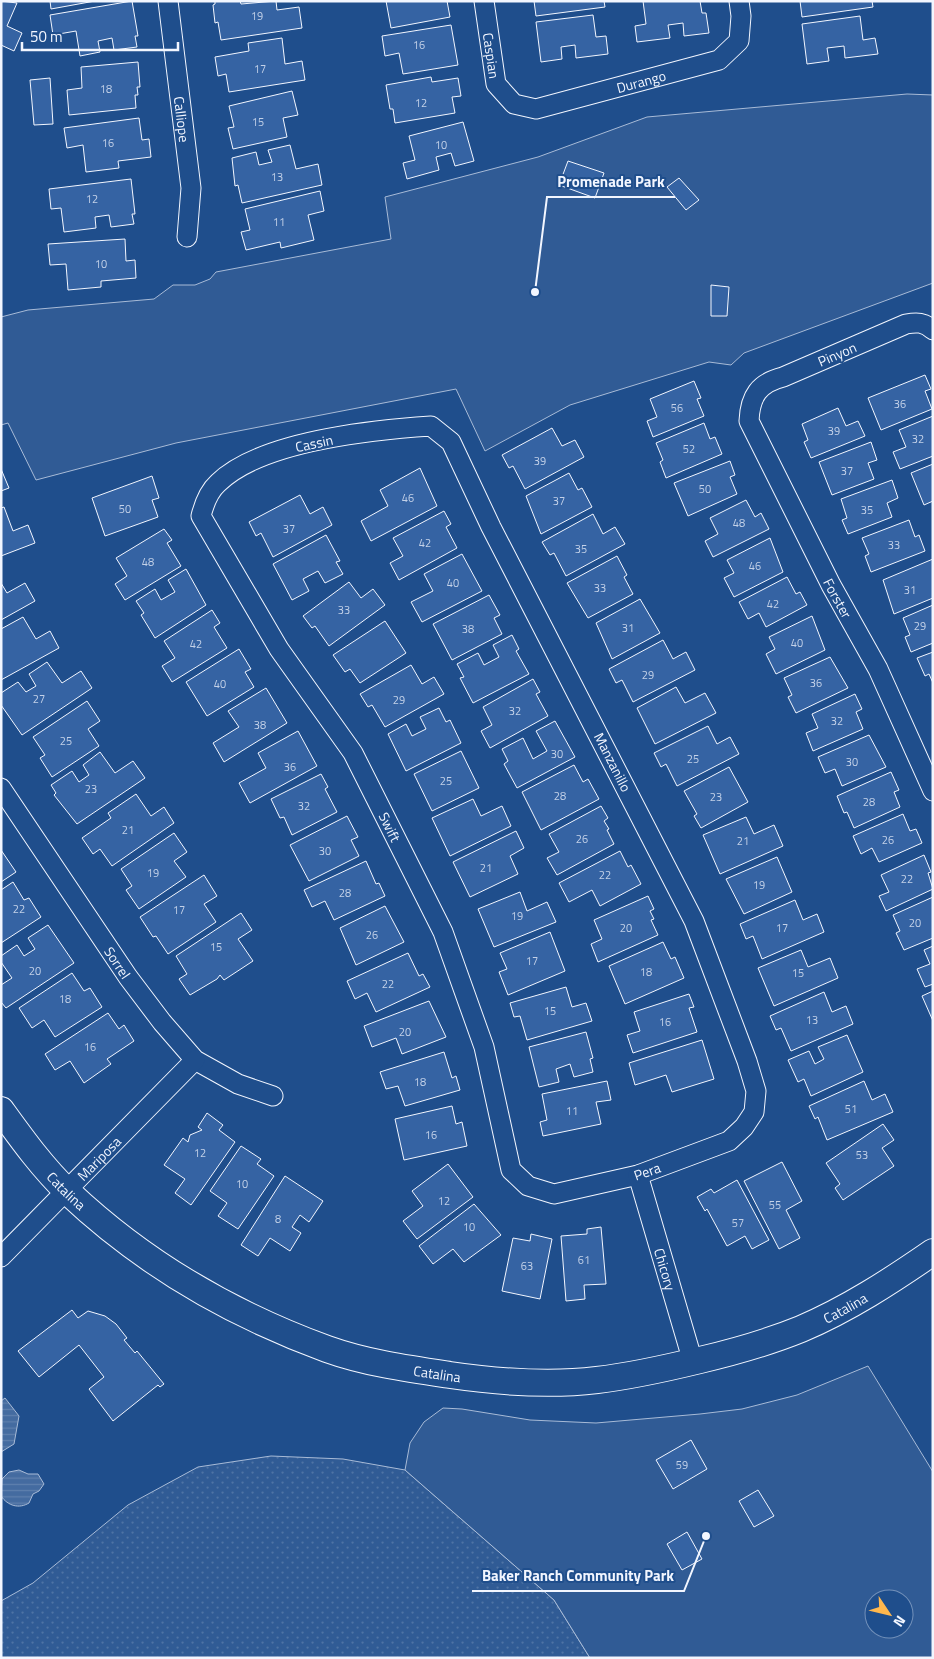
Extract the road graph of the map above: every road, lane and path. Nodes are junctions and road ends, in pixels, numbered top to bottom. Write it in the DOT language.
graph roads {
  1 [pos="168,1"];
  2 [pos="484,1"];
  3 [pos="740,9"];
  4 [pos="514,104"];
  5 [pos="187,236"];
  6 [pos="933,330"];
  7 [pos="750,405"];
  8 [pos="451,442"];
  9 [pos="200,516"];
  10 [pos="1,788"];
  11 [pos="933,791"];
  12 [pos="195,1060"];
  13 [pos="756,1091"];
  14 [pos="273,1096"];
  15 [pos="1,1110"];
  16 [pos="510,1170"];
  17 [pos="638,1176"];
  18 [pos="66,1190"];
  19 [pos="933,1252"];
  20 [pos="1,1257"];
  21 [pos="693,1362"];
  1 -- 5 [label="street, Calliope"];
  2 -- 4 [label="street, Caspian"];
  3 -- 4 [label="street, Durango"];
  6 -- 7 [label="street, Pinyon"];
  7 -- 11 [label="street, Forster"];
  8 -- 9 [label="street, Cassin"];
  8 -- 13 [label="street, Manzanillo"];
  9 -- 16 [label="street, Swift"];
  10 -- 12 [label="street, Sorrel"];
  12 -- 14 [label="street, Sorrel"];
  12 -- 18 [label="street, Mariposa"];
  13 -- 17 [label="street, Pera"];
  15 -- 18 [label="street, Catalina"];
  16 -- 17 [label="street, Pera"];
  17 -- 21 [label="street, Chicory"];
  18 -- 20 [label="street, Mariposa"];
  18 -- 21 [label="street, Catalina"];
  19 -- 21 [label="street, Catalina"];
}
